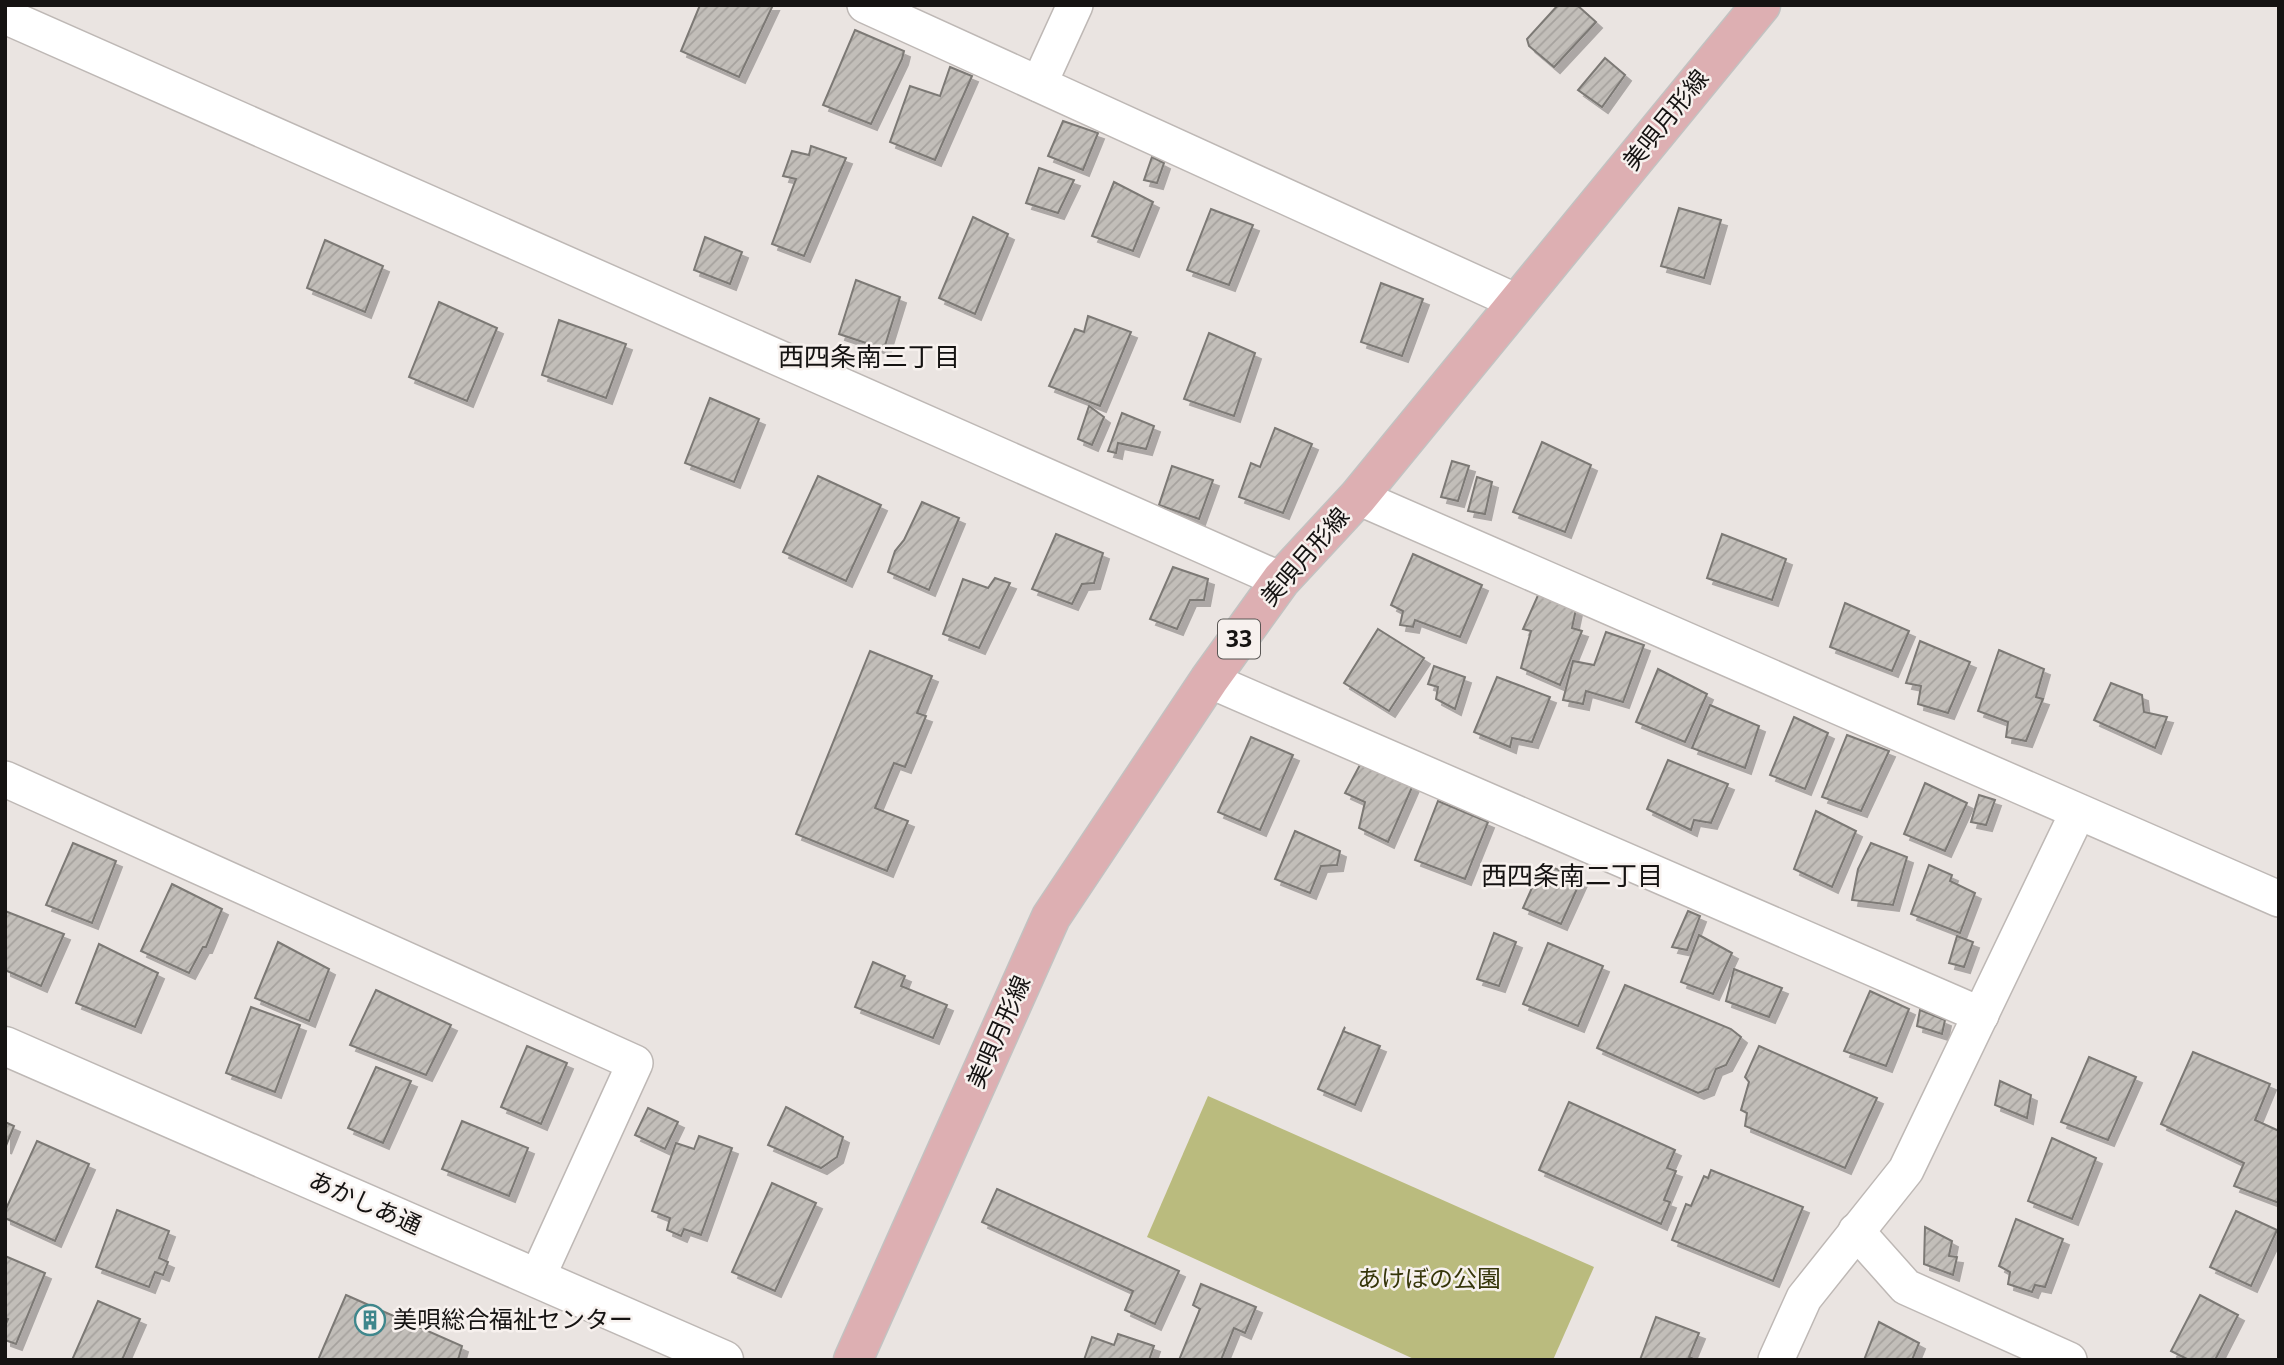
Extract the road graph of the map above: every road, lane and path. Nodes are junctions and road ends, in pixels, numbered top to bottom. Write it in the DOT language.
graph roads {
  1 [pos="865,5"];
  2 [pos="1074,5"];
  3 [pos="1761,5"];
  4 [pos="5,16"];
  5 [pos="1039,84"];
  6 [pos="1517,302"];
  7 [pos="1358,497"];
  8 [pos="1281,580"];
  9 [pos="1209,680"];
  10 [pos="6,782"];
  11 [pos="2078,812"];
  12 [pos="2279,899"];
  13 [pos="1981,1015"];
  14 [pos="5,1046"];
  15 [pos="1856,1231"];
  16 [pos="537,1278"];
  17 [pos="724,1360"];
  18 [pos="853,1360"];
  19 [pos="1776,1360"];
  20 [pos="2069,1360"];
  1 -- 5 [label="street"];
  2 -- 5 [label="street"];
  3 -- 6 [label="main road, 美唄月形線 / 33"];
  4 -- 8 [label="street"];
  5 -- 6 [label="street"];
  6 -- 7 [label="main road, 美唄月形線 / 33"];
  7 -- 8 [label="main road, 美唄月形線 / 33"];
  7 -- 11 [label="street"];
  8 -- 9 [label="main road, 美唄月形線 / 33"];
  9 -- 13 [label="street"];
  9 -- 18 [label="main road, 美唄月形線 / 33"];
  10 -- 16 [label="street"];
  11 -- 12 [label="street"];
  11 -- 13 [label="street"];
  13 -- 15 [label="street"];
  14 -- 16 [label="street, あかしあ通"];
  15 -- 19 [label="street"];
  15 -- 20 [label="street"];
  16 -- 17 [label="street, あかしあ通"];
}
